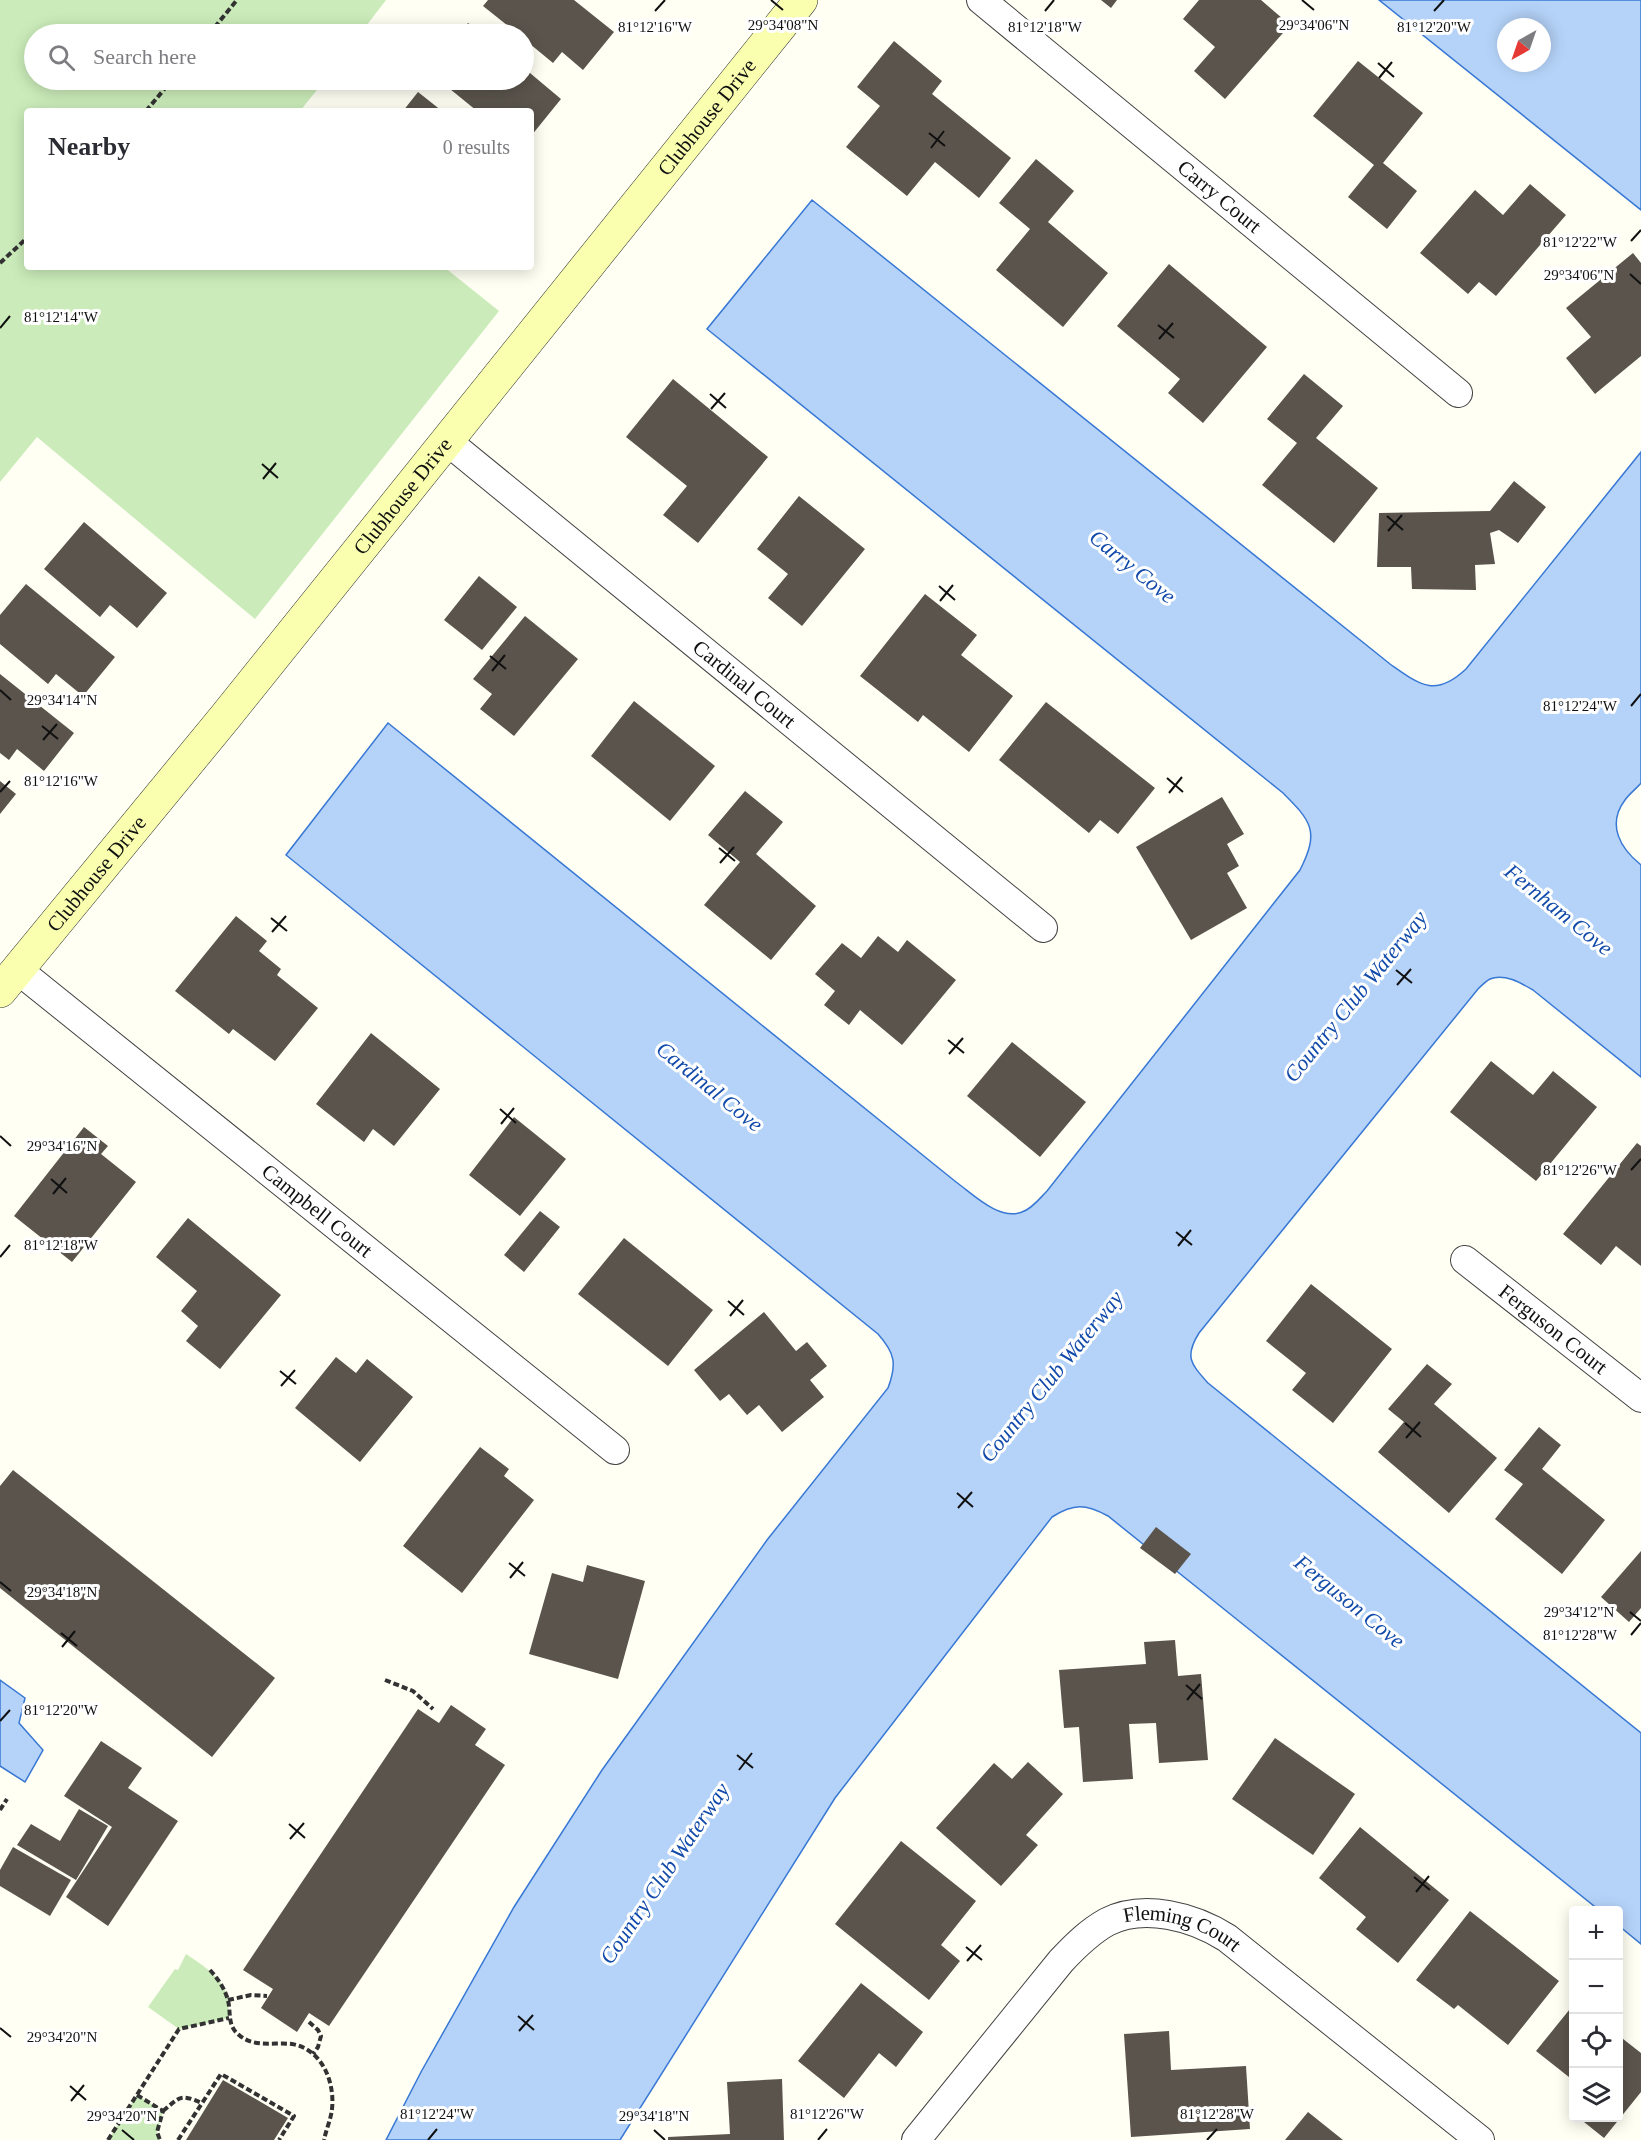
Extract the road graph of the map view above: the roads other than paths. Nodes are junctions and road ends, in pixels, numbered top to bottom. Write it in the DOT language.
graph roads {
  1 [pos="801,0"];
  2 [pos="981,0"];
  3 [pos="1458,393"];
  4 [pos="447,441"];
  5 [pos="1043,928"];
  6 [pos="9,981"];
  7 [pos="1465,1260"];
  8 [pos="1641,1398"];
  9 [pos="615,1450"];
  10 [pos="916,2140"];
  11 [pos="1480,2140"];
  1 -- 4 [label="street, Clubhouse Drive"];
  2 -- 3 [label="street, Carry Court"];
  4 -- 5 [label="street, Cardinal Court"];
  4 -- 6 [label="street, Clubhouse Drive"];
  6 -- 9 [label="street, Campbell Court"];
  7 -- 8 [label="street, Ferguson Court"];
  10 -- 11 [label="street, Fleming Court"];
}
